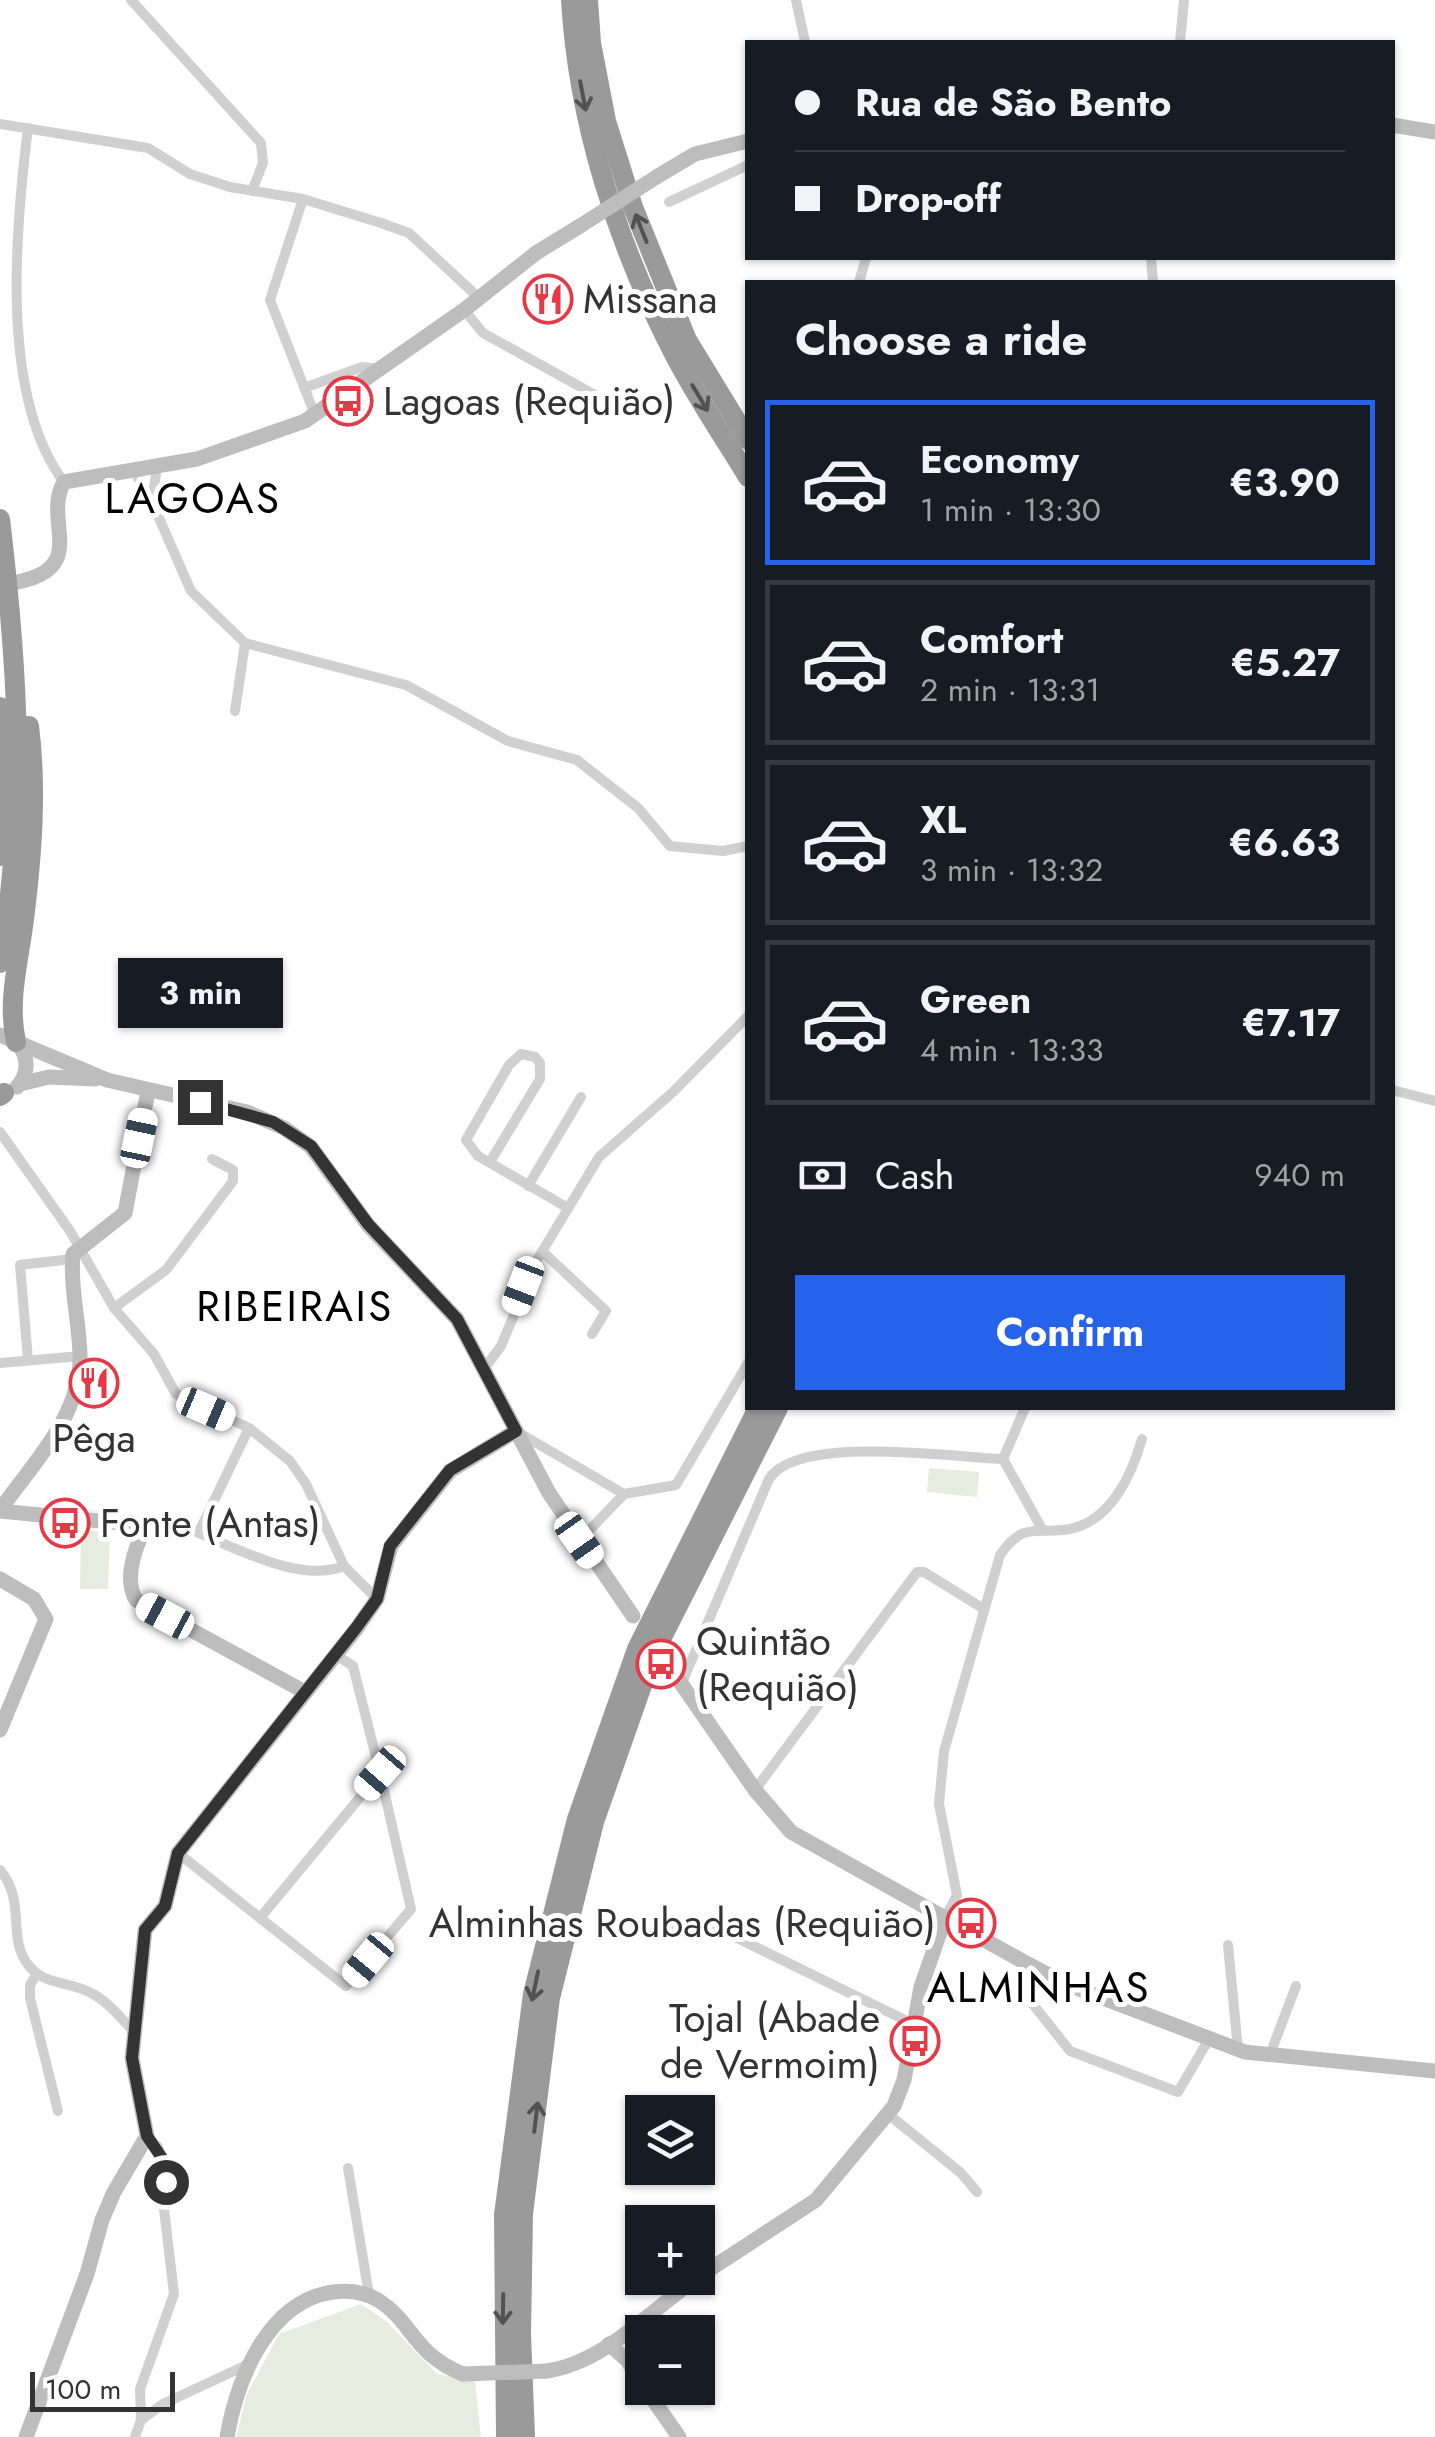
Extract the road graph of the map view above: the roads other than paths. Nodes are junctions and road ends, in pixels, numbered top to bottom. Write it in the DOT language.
graph roads {
  1 [pos="131,0"];
  2 [pos="570,0"];
  3 [pos="588,0"];
  4 [pos="796,0"];
  5 [pos="1184,0"];
  6 [pos="805,40"];
  7 [pos="1180,40"];
  8 [pos="0,124"];
  9 [pos="1395,125"];
  10 [pos="28,128"];
  11 [pos="1435,132"];
  12 [pos="745,141"];
  13 [pos="745,165"];
  14 [pos="252,191"];
  15 [pos="303,199"];
  16 [pos="669,202"];
  17 [pos="478,298"];
  18 [pos="464,310"];
  19 [pos="381,369"];
  20 [pos="304,388"];
  21 [pos="595,395"];
  22 [pos="316,415"];
  23 [pos="745,435"];
  24 [pos="157,468"];
  25 [pos="134,471"];
  26 [pos="745,472"];
  27 [pos="62,485"];
  28 [pos="152,502"];
  29 [pos="0,519"];
  30 [pos="18,582"];
  31 [pos="245,643"];
  32 [pos="18,682"];
  33 [pos="0,707"];
  34 [pos="235,711"];
  35 [pos="745,847"];
  36 [pos="0,856"];
  37 [pos="0,963"];
  38 [pos="745,1019"];
  39 [pos="12,1040"];
  40 [pos="107,1080"];
  41 [pos="1395,1091"];
  42 [pos="6,1092"];
  43 [pos="148,1092"];
  44 [pos="581,1097"];
  45 [pos="1435,1100"];
  46 [pos="0,1132"];
  47 [pos="212,1159"];
  48 [pos="490,1162"];
  49 [pos="528,1186"];
  50 [pos="568,1208"];
  51 [pos="542,1251"];
  52 [pos="75,1253"];
  53 [pos="114,1308"];
  54 [pos="592,1334"];
  55 [pos="80,1356"];
  56 [pos="28,1360"];
  57 [pos="0,1363"];
  58 [pos="745,1367"];
  59 [pos="484,1369"];
  60 [pos="757,1410"];
  61 [pos="777,1410"];
  62 [pos="1024,1410"];
  63 [pos="248,1428"];
  64 [pos="516,1431"];
  65 [pos="1142,1438"];
  66 [pos="1003,1459"];
  67 [pos="624,1494"];
  68 [pos="0,1510"];
  69 [pos="145,1529"];
  70 [pos="1042,1529"];
  71 [pos="200,1532"];
  72 [pos="579,1540"];
  73 [pos="344,1566"];
  74 [pos="0,1579"];
  75 [pos="377,1599"];
  76 [pos="984,1609"];
  77 [pos="633,1616"];
  78 [pos="336,1655"];
  79 [pos="662,1656"];
  80 [pos="680,1684"];
  81 [pos="306,1692"];
  82 [pos="0,1730"];
  83 [pos="380,1773"];
  84 [pos="755,1790"];
  85 [pos="178,1853"];
  86 [pos="0,1870"];
  87 [pos="260,1918"];
  88 [pos="945,1918"];
  89 [pos="660,1927"];
  90 [pos="1228,1945"];
  91 [pos="1026,1963"];
  92 [pos="36,1974"];
  93 [pos="1296,1986"];
  94 [pos="915,2025"];
  95 [pos="134,2032"];
  96 [pos="1209,2039"];
  97 [pos="1238,2050"];
  98 [pos="1270,2056"];
  99 [pos="1435,2071"];
  100 [pos="58,2111"];
  101 [pos="888,2114"];
  102 [pos="147,2136"];
  103 [pos="348,2168"];
  104 [pos="977,2192"];
  105 [pos="715,2265"];
  106 [pos="370,2295"];
  107 [pos="674,2295"];
  108 [pos="610,2344"];
  109 [pos="625,2358"];
  110 [pos="251,2362"];
  111 [pos="657,2405"];
  112 [pos="141,2420"];
  113 [pos="26,2437"];
  114 [pos="135,2437"];
  115 [pos="227,2437"];
  116 [pos="506,2437"];
  117 [pos="525,2437"];
  118 [pos="679,2437"];
  1 -- 14 [label="street"];
  2 -- 26 [label="highway, one-way"];
  23 -- 3 [label="highway, one-way"];
  4 -- 6 [label="street"];
  5 -- 7 [label="street"];
  8 -- 10 [label="street"];
  9 -- 11 [label="street"];
  10 -- 14 [label="street"];
  10 -- 27 [label="street"];
  12 -- 17 [label="street, bridge"];
  13 -- 16 [label="street"];
  14 -- 15 [label="street"];
  15 -- 17 [label="street"];
  15 -- 20 [label="street"];
  17 -- 18 [label="street"];
  18 -- 19 [label="street"];
  18 -- 21 [label="street"];
  19 -- 20 [label="street"];
  19 -- 22 [label="street"];
  20 -- 22 [label="street"];
  22 -- 24 [label="street"];
  24 -- 25 [label="street"];
  24 -- 28 [label="street"];
  25 -- 27 [label="street"];
  25 -- 28 [label="street"];
  27 -- 30 [label="street"];
  28 -- 31 [label="street"];
  29 -- 32 [label="highway"];
  31 -- 34 [label="street"];
  31 -- 35 [label="street"];
  32 -- 37 [label="highway"];
  32 -- 39 [label="highway"];
  33 -- 36 [label="highway"];
  38 -- 50 [label="street"];
  39 -- 40 [label="street"];
  39 -- 42 [label="street"];
  40 -- 42 [label="street"];
  40 -- 43 [label="street"];
  41 -- 45 [label="street"];
  43 -- 52 [label="street"];
  43 -- 59 [label="street"];
  44 -- 49 [label="street"];
  46 -- 52 [label="street"];
  47 -- 53 [label="street"];
  48 -- 48 [label="street"];
  48 -- 49 [label="street"];
  49 -- 50 [label="street"];
  50 -- 51 [label="street"];
  51 -- 54 [label="street"];
  51 -- 59 [label="street"];
  52 -- 53 [label="street"];
  52 -- 55 [label="street"];
  52 -- 56 [label="street"];
  53 -- 63 [label="street"];
  55 -- 56 [label="street"];
  55 -- 68 [label="street"];
  56 -- 57 [label="street"];
  58 -- 67 [label="street"];
  59 -- 64 [label="street"];
  60 -- 116 [label="highway, one-way"];
  117 -- 61 [label="highway, one-way"];
  62 -- 66 [label="street"];
  63 -- 71 [label="street"];
  63 -- 73 [label="street"];
  64 -- 67 [label="street"];
  64 -- 72 [label="street"];
  64 -- 75 [label="street"];
  65 -- 70 [label="street"];
  66 -- 70 [label="street"];
  66 -- 80 [label="street"];
  67 -- 72 [label="street"];
  68 -- 69 [label="street"];
  69 -- 71 [label="street"];
  69 -- 81 [label="street"];
  70 -- 76 [label="street"];
  71 -- 73 [label="street"];
  72 -- 77 [label="street"];
  73 -- 75 [label="street"];
  74 -- 82 [label="street"];
  75 -- 78 [label="street"];
  76 -- 84 [label="street"];
  76 -- 88 [label="street"];
  78 -- 81 [label="street"];
  78 -- 83 [label="street"];
  79 -- 80 [label="street"];
  80 -- 84 [label="street"];
  81 -- 85 [label="street"];
  83 -- 87 [label="street"];
  83 -- 87 [label="street"];
  84 -- 88 [label="street"];
  85 -- 87 [label="street"];
  85 -- 95 [label="street"];
  86 -- 92 [label="street"];
  88 -- 91 [label="street"];
  88 -- 94 [label="street"];
  89 -- 94 [label="street"];
  90 -- 97 [label="street"];
  91 -- 96 [label="street"];
  91 -- 96 [label="street"];
  92 -- 95 [label="street"];
  92 -- 100 [label="street"];
  93 -- 98 [label="street"];
  94 -- 101 [label="street"];
  95 -- 102 [label="street"];
  96 -- 97 [label="street"];
  97 -- 98 [label="street"];
  98 -- 99 [label="street"];
  101 -- 104 [label="street"];
  101 -- 105 [label="street"];
  102 -- 112 [label="street"];
  102 -- 113 [label="street"];
  103 -- 106 [label="street"];
  106 -- 108 [label="street, bridge"];
  106 -- 110 [label="street"];
  107 -- 108 [label="street"];
  108 -- 109 [label="street"];
  110 -- 112 [label="street"];
  110 -- 115 [label="street"];
  111 -- 118 [label="street"];
  112 -- 114 [label="street"];
}
